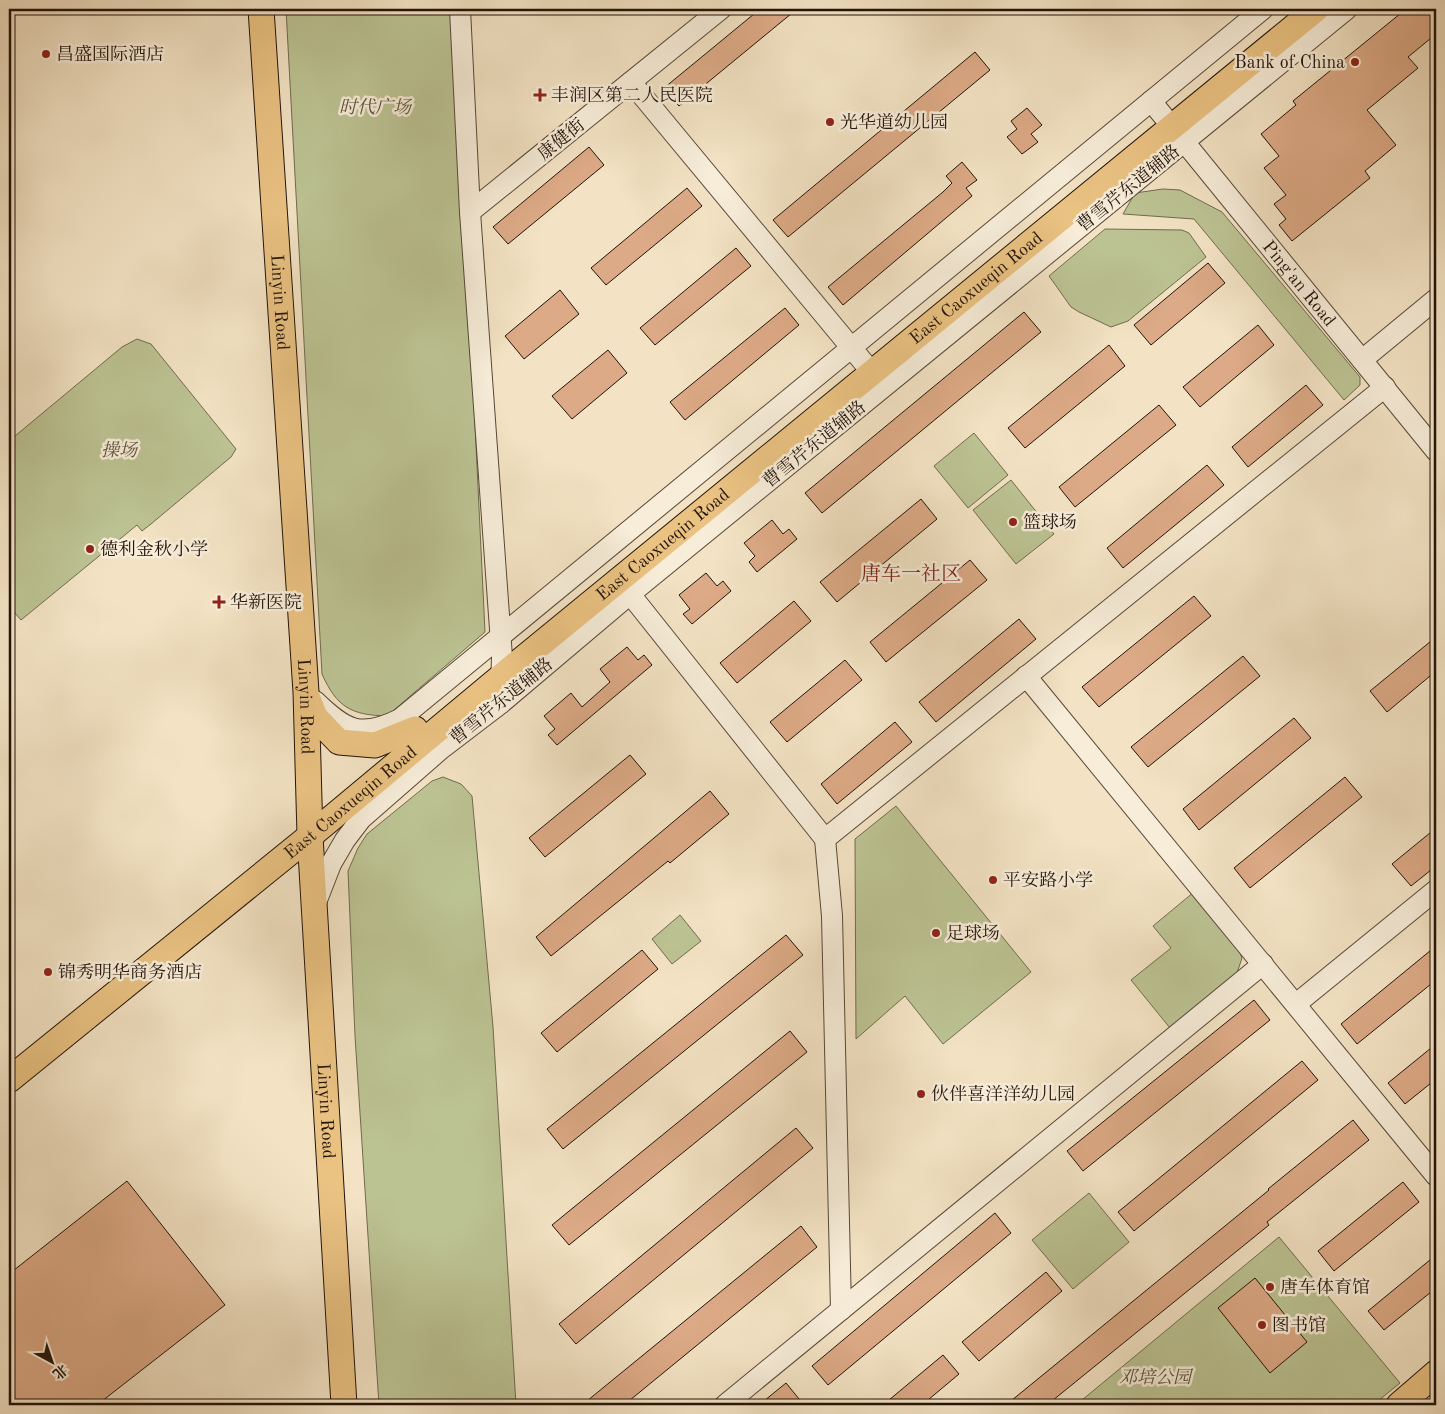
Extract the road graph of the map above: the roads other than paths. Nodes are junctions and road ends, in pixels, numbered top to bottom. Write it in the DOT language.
graph roads {
  1 [pos="261,9"];
  2 [pos="460,9"];
  3 [pos="721,9"];
  4 [pos="1263,9"];
  5 [pos="1291,9"];
  6 [pos="1316,9"];
  7 [pos="1347,9"];
  8 [pos="631,82"];
  9 [pos="1168,121"];
  10 [pos="470,212"];
  11 [pos="1436,299"];
  12 [pos="857,355"];
  13 [pos="1362,360"];
  14 [pos="1385,387"];
  15 [pos="1436,452"];
  16 [pos="630,594"];
  17 [pos="502,656"];
  18 [pos="1026,676"];
  19 [pos="306,692"];
  20 [pos="500,704"];
  21 [pos="415,729"];
  22 [pos="310,827"];
  23 [pos="825,839"];
  24 [pos="1436,890"];
  25 [pos="314,907"];
  26 [pos="1263,964"];
  27 [pos="1296,1004"];
  28 [pos="9,1058"];
  29 [pos="9,1080"];
  30 [pos="1436,1176"];
  31 [pos="842,1310"];
  32 [pos="1436,1373"];
  33 [pos="1436,1388"];
  34 [pos="344,1405"];
  35 [pos="725,1405"];
  36 [pos="1399,1405"];
  37 [pos="1416,1405"];
  1 -- 19 [label="main road, Linyin Road"];
  2 -- 10 [label="street"];
  3 -- 8 [label="street, 康健街"];
  4 -- 9 [label="street, 曹雪芹东道辅路"];
  5 -- 9 [label="main road, East Caoxueqin Road"];
  6 -- 9 [label="main road, East Caoxueqin Road"];
  7 -- 9 [label="street, 曹雪芹东道辅路"];
  8 -- 10 [label="street, 康健街"];
  8 -- 12 [label="street"];
  9 -- 12 [label="main road, East Caoxueqin Road"];
  9 -- 13 [label="street, Ping'an Road"];
  9 -- 16 [label="street, 曹雪芹东道辅路"];
  9 -- 17 [label="main road, East Caoxueqin Road"];
  10 -- 17 [label="street"];
  11 -- 13 [label="street"];
  12 -- 17 [label="main road, East Caoxueqin Road"];
  13 -- 14 [label="street, Ping'an Road"];
  14 -- 15 [label="street, Ping'an Road"];
  14 -- 18 [label="street"];
  16 -- 20 [label="street, 曹雪芹东道辅路"];
  16 -- 23 [label="street"];
  17 -- 19 [label="street"];
  17 -- 20 [label="street"];
  17 -- 21 [label="main road, East Caoxueqin Road"];
  17 -- 22 [label="main road, East Caoxueqin Road"];
  18 -- 23 [label="street"];
  18 -- 26 [label="street"];
  19 -- 21 [label="main road"];
  19 -- 22 [label="main road, Linyin Road"];
  20 -- 25 [label="street, 曹雪芹东道辅路"];
  21 -- 22 [label="main road, East Caoxueqin Road"];
  22 -- 25 [label="main road, Linyin Road"];
  22 -- 28 [label="main road, East Caoxueqin Road"];
  22 -- 29 [label="main road, East Caoxueqin Road"];
  23 -- 31 [label="street"];
  24 -- 27 [label="street"];
  25 -- 34 [label="main road, Linyin Road"];
  26 -- 27 [label="street"];
  26 -- 31 [label="street"];
  27 -- 30 [label="street"];
  31 -- 35 [label="street"];
  32 -- 36 [label="main road"];
  33 -- 37 [label="main road"];
}
